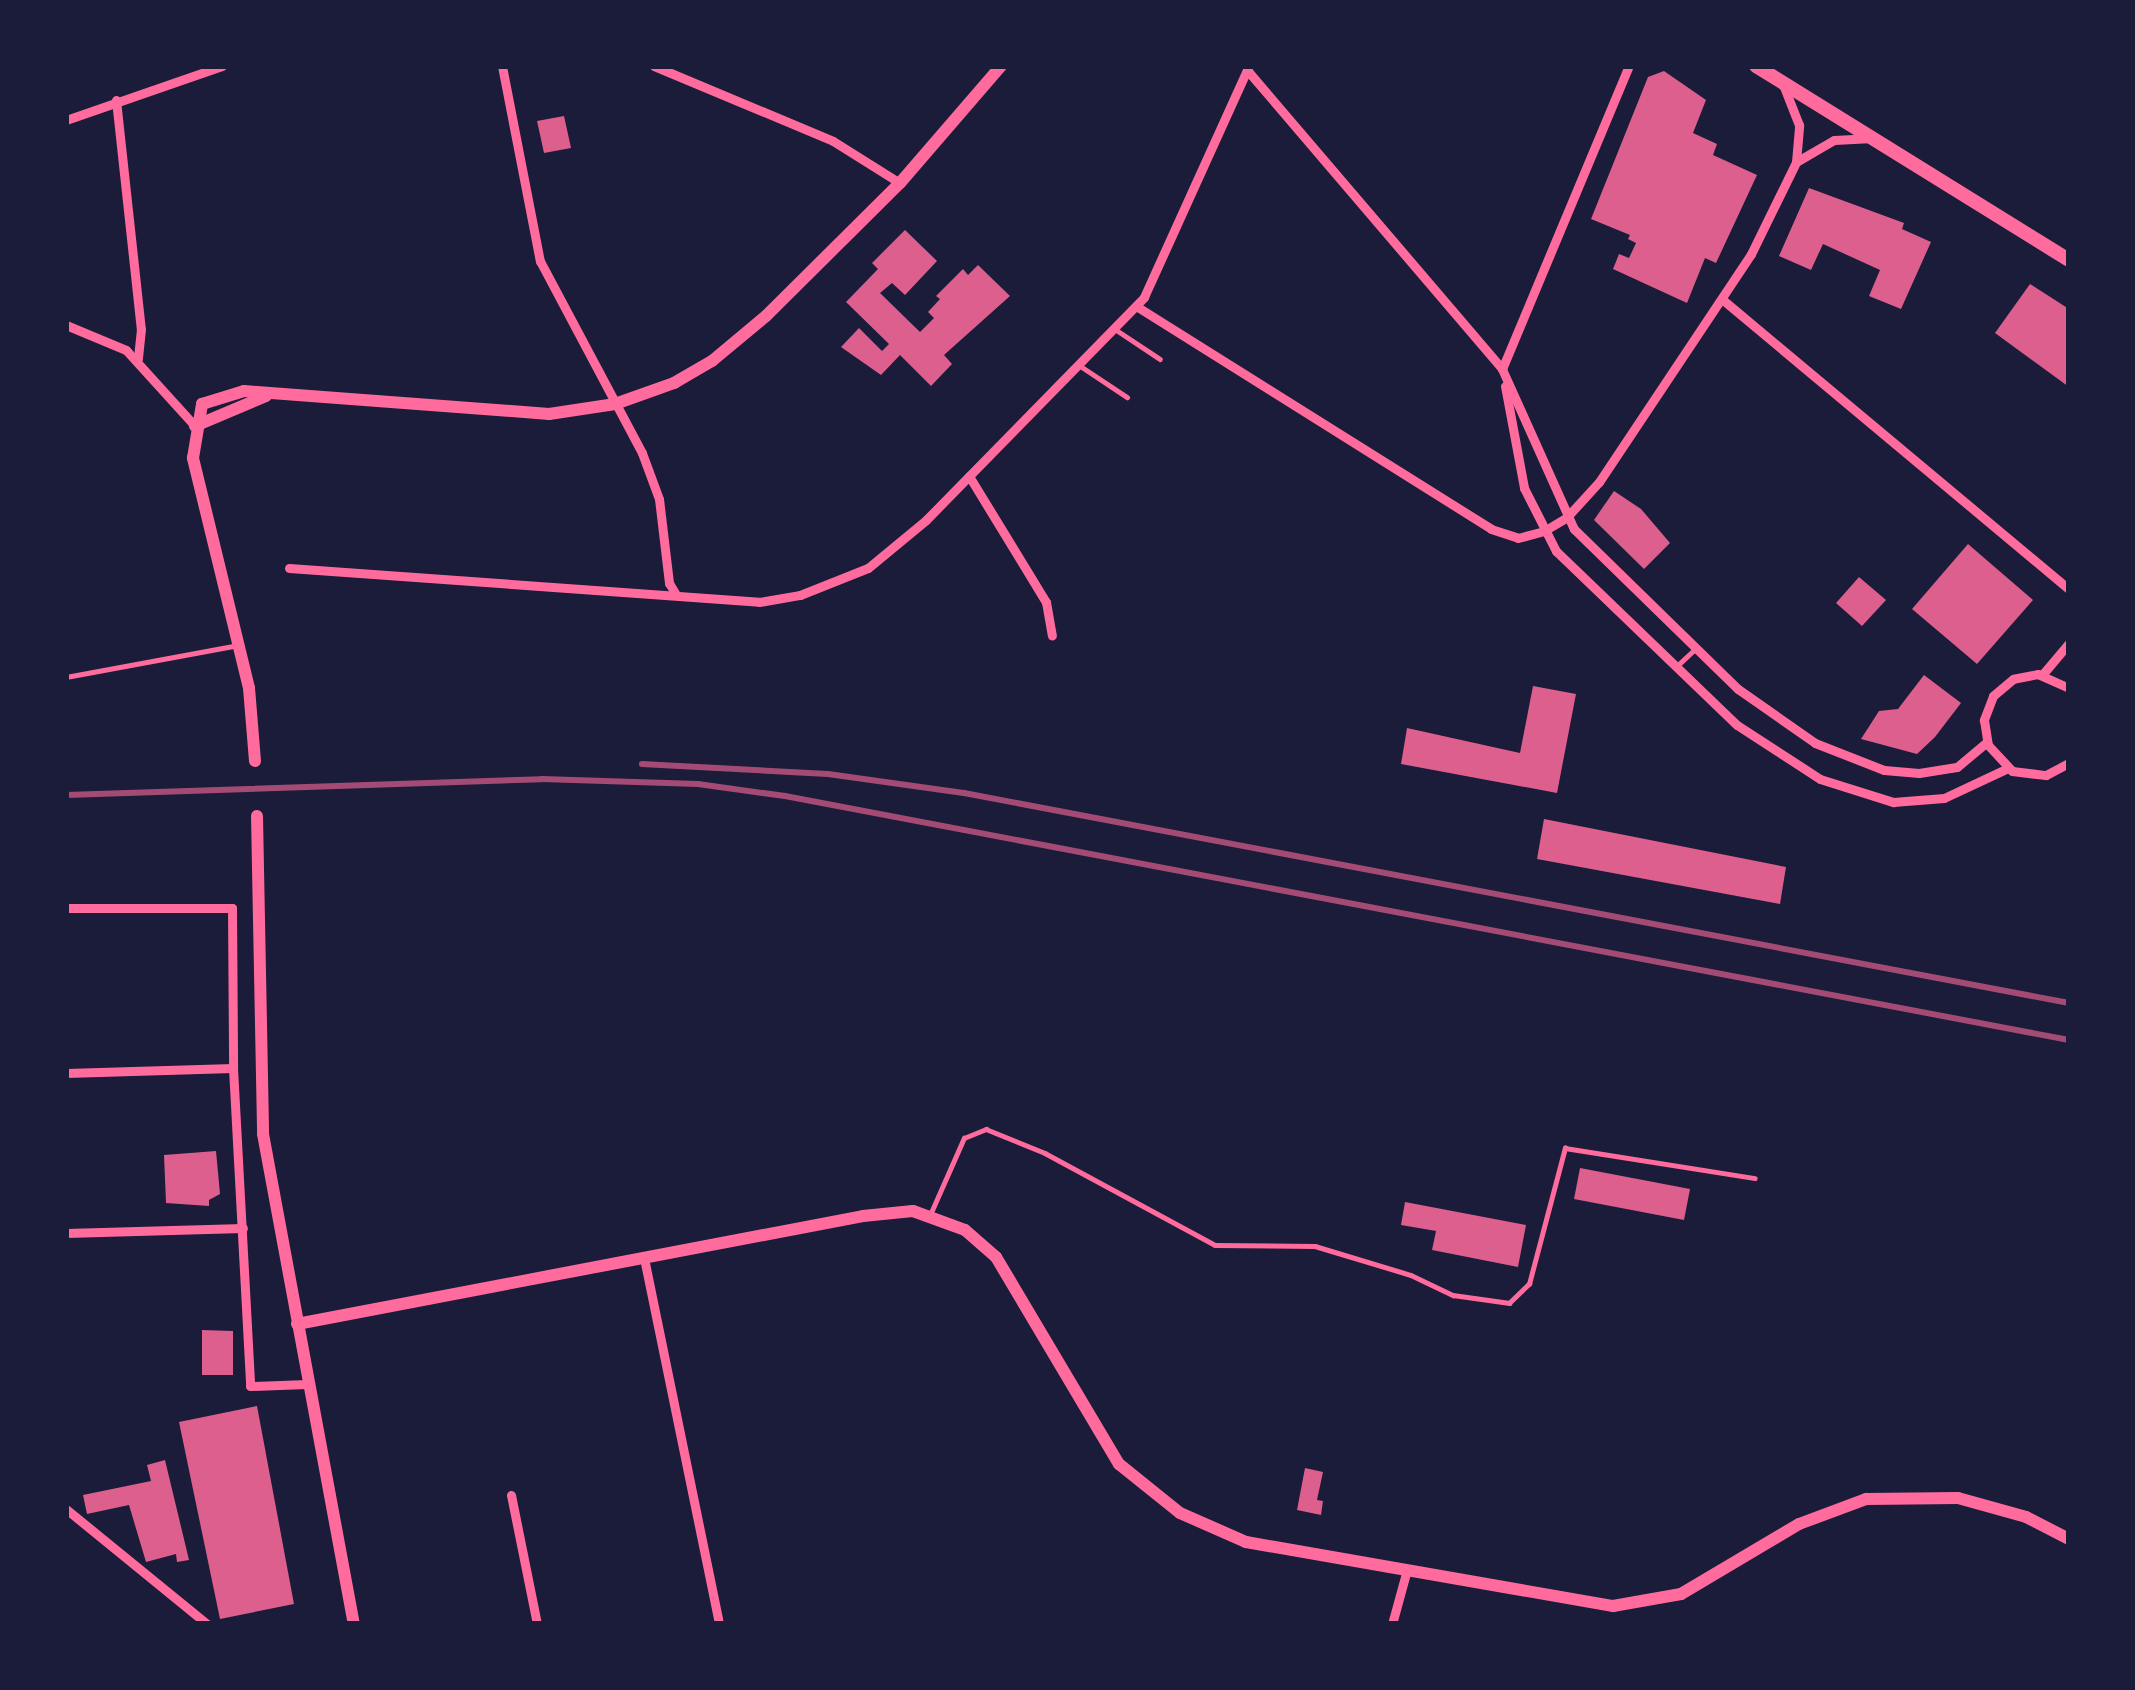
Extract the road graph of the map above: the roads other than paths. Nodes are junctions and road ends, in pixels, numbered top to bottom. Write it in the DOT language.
graph roads {
  1 [pos="222,66"];
  2 [pos="502,66"];
  3 [pos="654,66"];
  4 [pos="1001,66"];
  5 [pos="1629,66"];
  6 [pos="1757,66"];
  7 [pos="1245,68"];
  8 [pos="1781,82"];
  9 [pos="116,100"];
  10 [pos="66,120"];
  11 [pos="1871,138"];
  12 [pos="1796,162"];
  13 [pos="901,183"];
  14 [pos="2069,262"];
  15 [pos="1723,300"];
  16 [pos="1136,306"];
  17 [pos="66,326"];
  18 [pos="1115,329"];
  19 [pos="138,359"];
  20 [pos="1160,359"];
  21 [pos="1079,364"];
  22 [pos="1502,369"];
  23 [pos="1127,397"];
  24 [pos="615,404"];
  25 [pos="195,426"];
  26 [pos="969,476"];
  27 [pos="1567,517"];
  28 [pos="1544,531"];
  29 [pos="289,568"];
  30 [pos="2069,590"];
  31 [pos="675,593"];
  32 [pos="1052,635"];
  33 [pos="2069,643"];
  34 [pos="240,645"];
  35 [pos="1696,648"];
  36 [pos="1678,666"];
  37 [pos="2042,675"];
  38 [pos="66,676"];
  39 [pos="2069,688"];
  40 [pos="1987,742"];
  41 [pos="255,760"];
  42 [pos="2069,763"];
  43 [pos="2008,768"];
  44 [pos="256,816"];
  45 [pos="66,908"];
  46 [pos="232,1068"];
  47 [pos="66,1073"];
  48 [pos="1755,1178"];
  49 [pos="930,1214"];
  50 [pos="243,1228"];
  51 [pos="66,1233"];
  52 [pos="644,1258"];
  53 [pos="297,1324"];
  54 [pos="308,1384"];
  55 [pos="511,1496"];
  56 [pos="66,1510"];
  57 [pos="2069,1539"];
  58 [pos="1406,1573"];
  59 [pos="207,1624"];
  60 [pos="354,1624"];
  61 [pos="537,1624"];
  62 [pos="719,1624"];
  63 [pos="1392,1624"];
  1 -- 9 [label="street"];
  2 -- 24 [label="street"];
  3 -- 13 [label="street"];
  4 -- 13 [label="street"];
  5 -- 22 [label="street"];
  6 -- 8 [label="main road"];
  7 -- 16 [label="street"];
  7 -- 22 [label="street"];
  8 -- 11 [label="main road"];
  8 -- 12 [label="street"];
  9 -- 10 [label="street"];
  9 -- 19 [label="street"];
  11 -- 12 [label="street"];
  11 -- 14 [label="main road"];
  12 -- 15 [label="street"];
  13 -- 24 [label="street"];
  15 -- 27 [label="street"];
  15 -- 30 [label="street"];
  16 -- 18 [label="street"];
  16 -- 28 [label="street"];
  17 -- 19 [label="street"];
  18 -- 20 [label="lane"];
  18 -- 21 [label="street"];
  19 -- 25 [label="street"];
  21 -- 23 [label="lane"];
  21 -- 26 [label="street"];
  22 -- 27 [label="street"];
  22 -- 28 [label="street"];
  24 -- 25 [label="street"];
  24 -- 31 [label="street"];
  25 -- 34 [label="street"];
  26 -- 31 [label="street"];
  26 -- 32 [label="street"];
  27 -- 28 [label="street"];
  27 -- 35 [label="street"];
  28 -- 36 [label="street"];
  29 -- 31 [label="street"];
  33 -- 37 [label="street"];
  34 -- 38 [label="lane"];
  34 -- 41 [label="street"];
  35 -- 36 [label="lane"];
  35 -- 40 [label="street"];
  36 -- 43 [label="street"];
  37 -- 39 [label="street"];
  37 -- 40 [label="street"];
  40 -- 43 [label="street"];
  42 -- 43 [label="street"];
  44 -- 53 [label="street"];
  45 -- 46 [label="street"];
  46 -- 47 [label="street"];
  46 -- 50 [label="street"];
  48 -- 49 [label="lane"];
  49 -- 52 [label="street"];
  49 -- 58 [label="street"];
  50 -- 51 [label="street"];
  50 -- 54 [label="street"];
  52 -- 53 [label="street"];
  52 -- 62 [label="street"];
  53 -- 54 [label="street"];
  54 -- 60 [label="street"];
  55 -- 61 [label="street"];
  56 -- 59 [label="street"];
  57 -- 58 [label="street"];
  58 -- 63 [label="street"];
}
